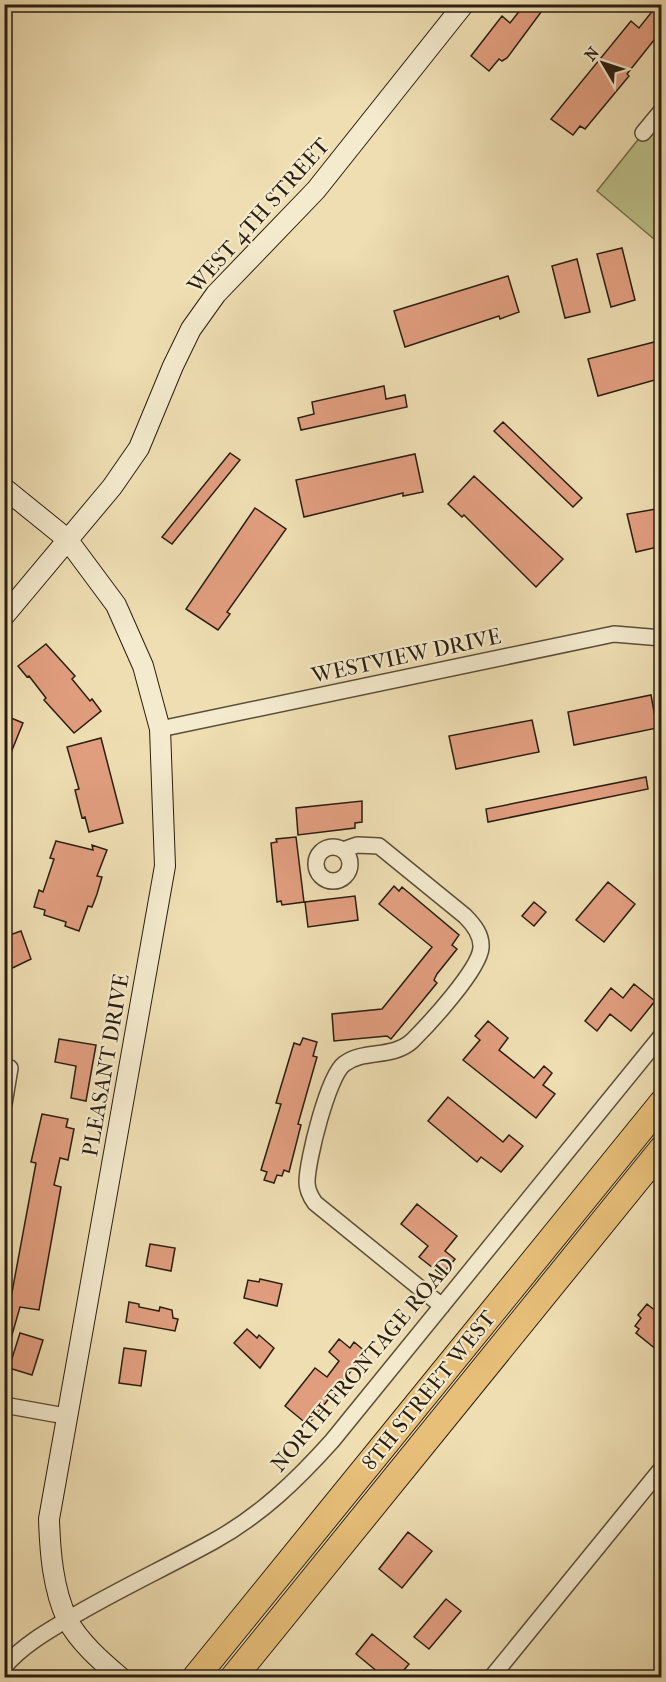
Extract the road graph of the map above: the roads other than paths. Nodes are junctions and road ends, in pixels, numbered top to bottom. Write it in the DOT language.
graph roads {
  1 [pos="464,4"];
  2 [pos="662,110"];
  3 [pos="644,133"];
  4 [pos="4,488"];
  5 [pos="67,539"];
  6 [pos="4,616"];
  7 [pos="662,638"];
  8 [pos="160,729"];
  9 [pos="344,850"];
  10 [pos="662,1035"];
  11 [pos="10,1068"];
  12 [pos="662,1103"];
  13 [pos="4,1104"];
  14 [pos="662,1149"];
  15 [pos="442,1306"];
  16 [pos="4,1405"];
  17 [pos="65,1416"];
  18 [pos="662,1468"];
  19 [pos="68,1620"];
  20 [pos="4,1667"];
  21 [pos="121,1677"];
  22 [pos="195,1677"];
  23 [pos="233,1677"];
  24 [pos="491,1677"];
  1 -- 5 [label="street, WEST 4TH STREET"];
  2 -- 3 [label="street"];
  4 -- 5 [label="street, PLEASANT DRIVE"];
  5 -- 6 [label="street, WEST 4TH STREET"];
  5 -- 8 [label="street, PLEASANT DRIVE"];
  7 -- 8 [label="street, WESTVIEW DRIVE"];
  8 -- 17 [label="street, PLEASANT DRIVE"];
  9 -- 15 [label="street"];
  10 -- 15 [label="street, NORTH FRONTAGE ROAD"];
  11 -- 13 [label="street"];
  12 -- 22 [label="highway, 8TH STREET WEST"];
  14 -- 23 [label="highway, 8TH STREET WEST"];
  15 -- 19 [label="street, NORTH FRONTAGE ROAD"];
  16 -- 17 [label="street"];
  17 -- 19 [label="street, PLEASANT DRIVE"];
  18 -- 24 [label="street"];
  19 -- 20 [label="street, NORTH FRONTAGE ROAD"];
  19 -- 21 [label="street, PLEASANT DRIVE"];
}
